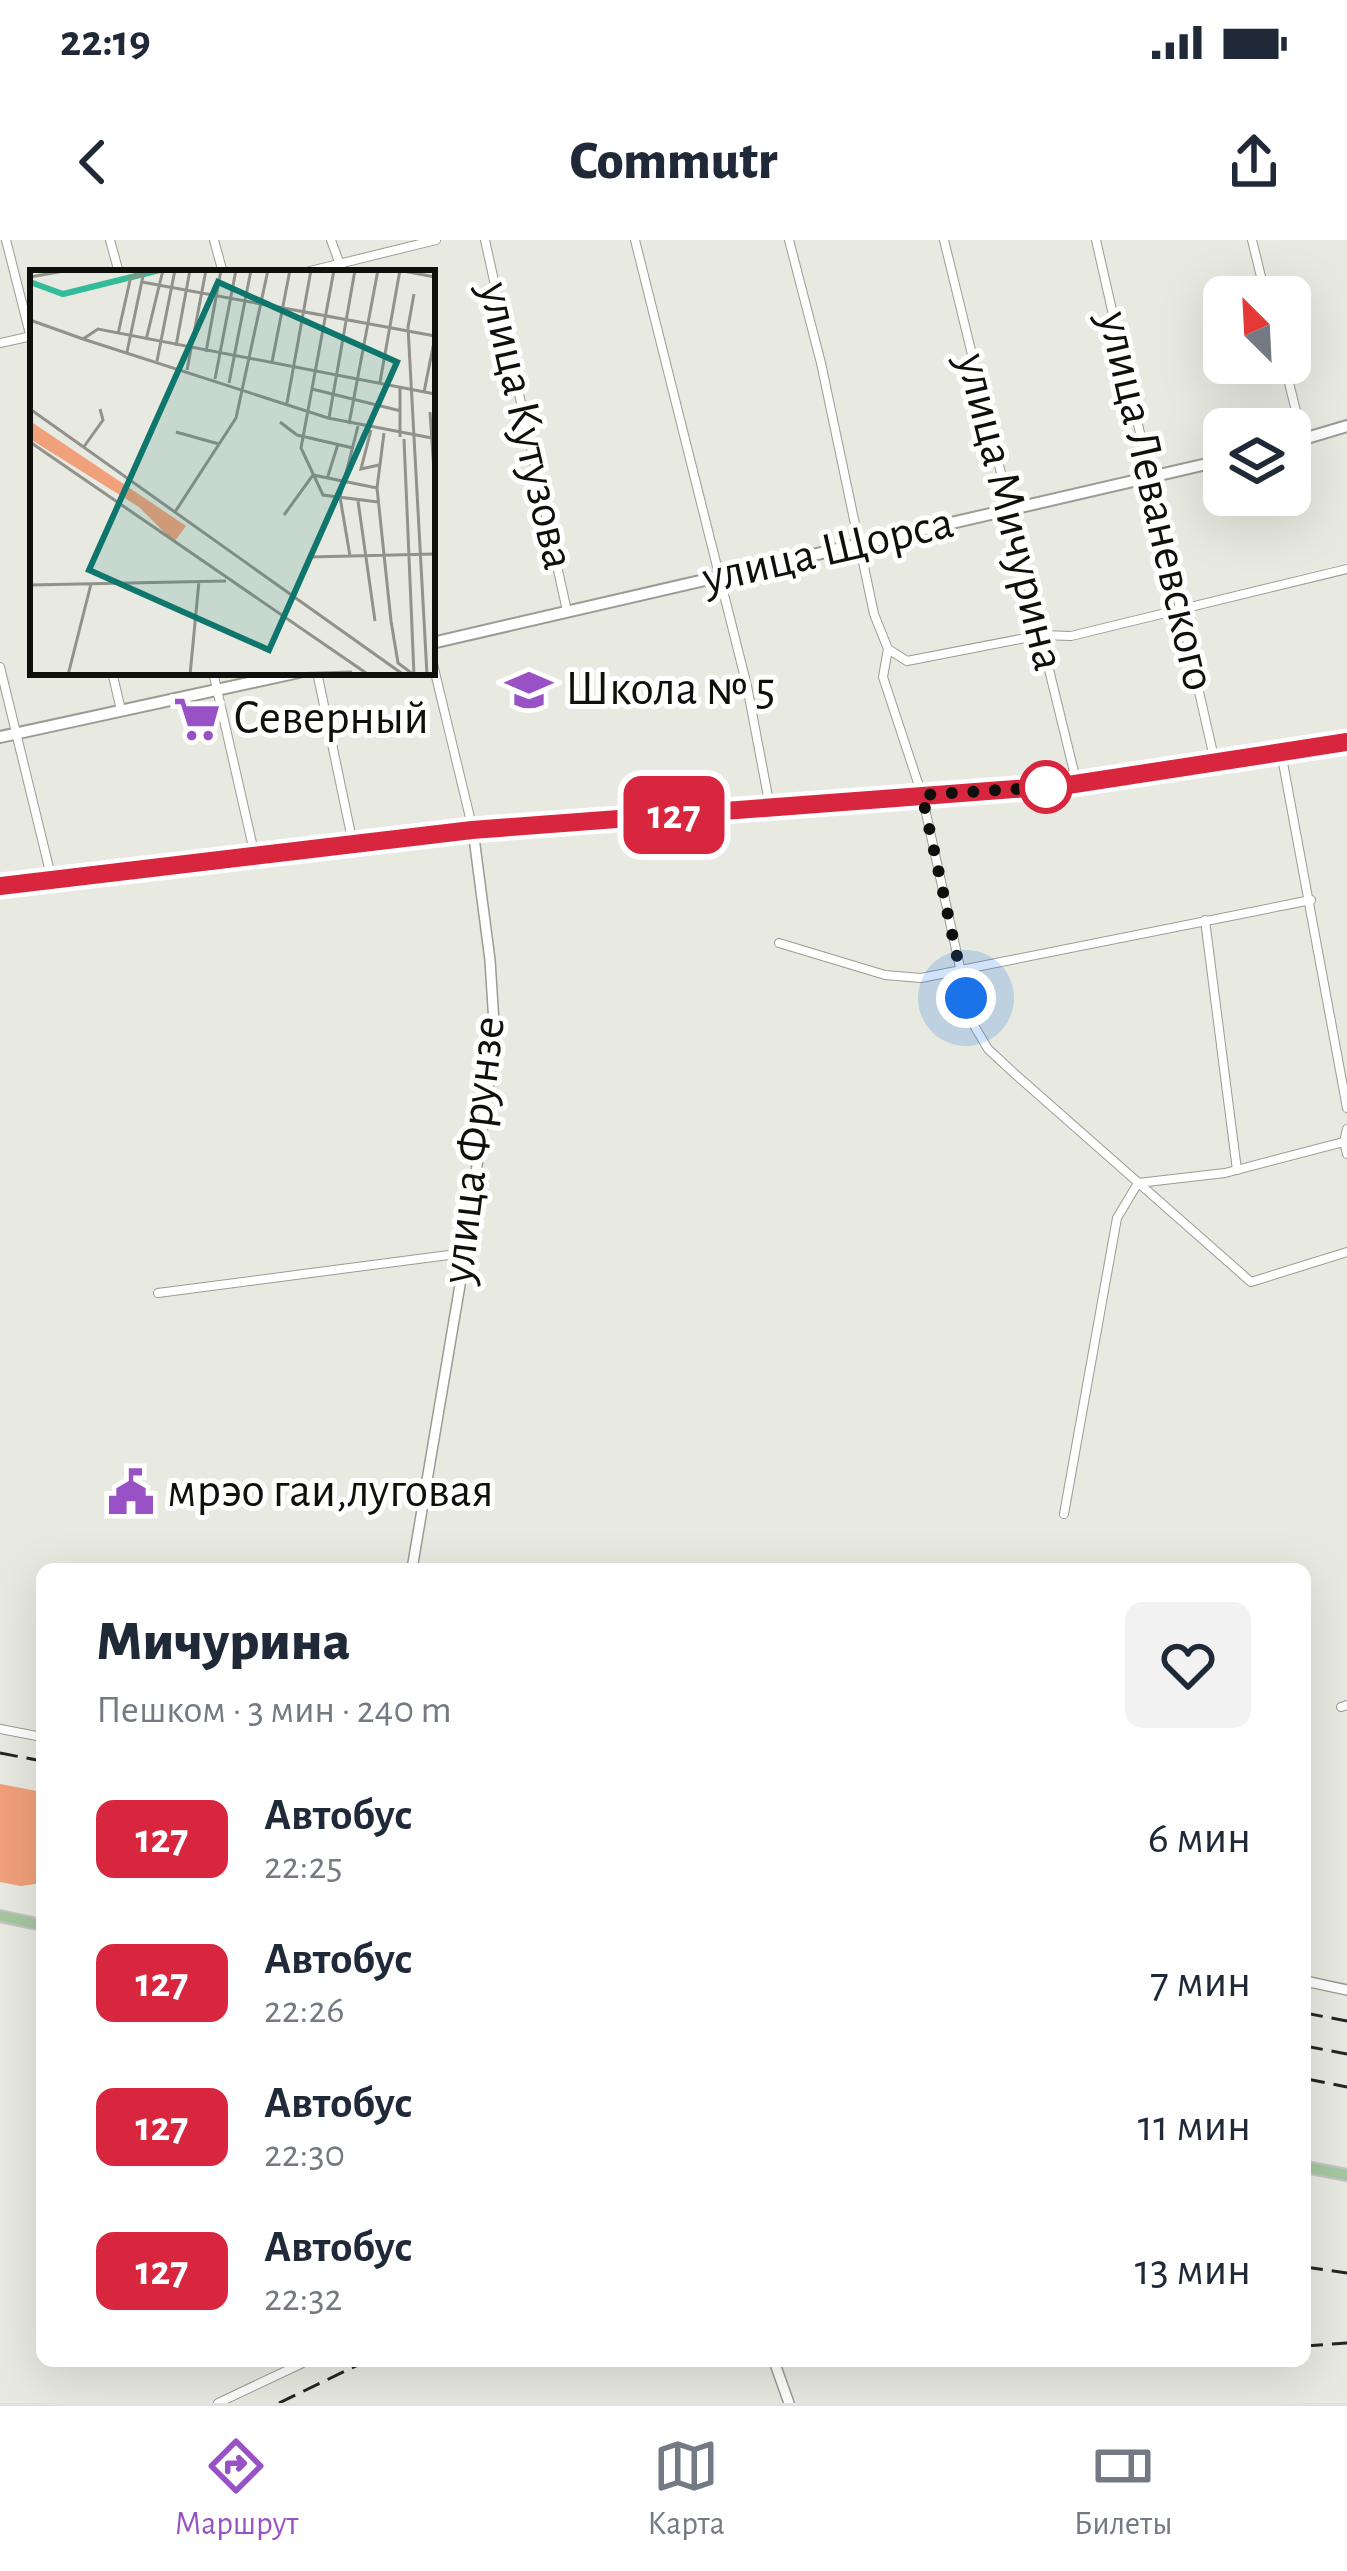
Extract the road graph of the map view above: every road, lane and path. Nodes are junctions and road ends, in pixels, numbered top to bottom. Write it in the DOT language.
graph roads {
  1 [pos="7,240"];
  2 [pos="110,240"];
  3 [pos="214,240"];
  4 [pos="331,240"];
  5 [pos="436,240"];
  6 [pos="484,240"];
  7 [pos="635,240"];
  8 [pos="789,240"];
  9 [pos="944,240"];
  10 [pos="1096,240"];
  11 [pos="1252,240"];
  12 [pos="342,268"];
  13 [pos="118,270"];
  14 [pos="222,270"];
  15 [pos="1261,276"];
  16 [pos="30,332"];
  17 [pos="30,340"];
  18 [pos="0,343"];
  19 [pos="1347,426"];
  20 [pos="1311,437"];
  21 [pos="1203,465"];
  22 [pos="1150,478"];
  23 [pos="1010,511"];
  24 [pos="860,544"];
  25 [pos="1347,569"];
  26 [pos="718,576"];
  27 [pos="1180,607"];
  28 [pos="567,611"];
  29 [pos="1040,635"];
  30 [pos="435,642"];
  31 [pos="888,650"];
  32 [pos="0,667"];
  33 [pos="435,673"];
  34 [pos="113,675"];
  35 [pos="215,675"];
  36 [pos="285,675"];
  37 [pos="318,675"];
  38 [pos="218,689"];
  39 [pos="121,710"];
  40 [pos="15,734"];
  41 [pos="0,737"];
  42 [pos="1347,742"];
  43 [pos="1281,752"];
  44 [pos="1215,762"];
  45 [pos="1077,784"];
  46 [pos="922,795"];
  47 [pos="770,807"];
  48 [pos="472,830"];
  49 [pos="353,844"];
  50 [pos="255,856"];
  51 [pos="52,880"];
  52 [pos="0,886"];
  53 [pos="1311,900"];
  54 [pos="1205,920"];
  55 [pos="779,943"];
  56 [pos="959,973"];
  57 [pos="1347,1108"];
  58 [pos="1347,1129"];
  59 [pos="1345,1141"];
  60 [pos="1347,1154"];
  61 [pos="1238,1170"];
  62 [pos="1138,1183"];
  63 [pos="1347,1252"];
  64 [pos="464,1253"];
  65 [pos="158,1293"];
  66 [pos="1064,1514"];
  67 [pos="413,1563"];
  68 [pos="0,1729"];
  69 [pos="36,1736"];
  70 [pos="0,1916"];
  71 [pos="36,1924"];
  72 [pos="1311,1982"];
  73 [pos="1347,1990"];
  74 [pos="1311,2168"];
  75 [pos="1347,2175"];
  76 [pos="294,2367"];
  77 [pos="776,2367"];
  78 [pos="218,2403"];
  79 [pos="789,2403"];
  1 -- 16 [label="street"];
  2 -- 13 [label="street"];
  3 -- 14 [label="street"];
  4 -- 12 [label="street"];
  5 -- 12 [label="street"];
  6 -- 28 [label="street, улица Кутузова"];
  7 -- 26 [label="street"];
  8 -- 24 [label="street"];
  9 -- 23 [label="street, улица Мичурина"];
  10 -- 22 [label="street, улица Леваневского"];
  11 -- 15 [label="street"];
  17 -- 18 [label="street"];
  19 -- 20 [label="main road"];
  21 -- 22 [label="main road, улица Щорса"];
  22 -- 23 [label="main road, улица Щорса"];
  22 -- 27 [label="street, улица Леваневского"];
  23 -- 24 [label="main road, улица Щорса"];
  23 -- 29 [label="street, улица Мичурина"];
  24 -- 26 [label="main road, улица Щорса"];
  24 -- 31 [label="street"];
  25 -- 27 [label="street"];
  26 -- 28 [label="main road, улица Щорса"];
  26 -- 47 [label="street"];
  27 -- 29 [label="street"];
  27 -- 44 [label="street, улица Леваневского"];
  28 -- 30 [label="main road, улица Щорса"];
  29 -- 31 [label="street"];
  29 -- 45 [label="street, улица Мичурина"];
  31 -- 46 [label="street"];
  32 -- 40 [label="street"];
  33 -- 48 [label="street, улица Фрунзе"];
  34 -- 39 [label="street"];
  35 -- 38 [label="street"];
  36 -- 38 [label="main road"];
  37 -- 49 [label="street"];
  38 -- 39 [label="main road"];
  38 -- 50 [label="street"];
  39 -- 40 [label="main road"];
  40 -- 41 [label="main road"];
  40 -- 51 [label="street"];
  42 -- 43 [label="street"];
  43 -- 44 [label="street"];
  43 -- 53 [label="street"];
  44 -- 45 [label="street"];
  45 -- 46 [label="street"];
  46 -- 47 [label="street"];
  46 -- 56 [label="street"];
  47 -- 48 [label="street"];
  48 -- 49 [label="street"];
  48 -- 64 [label="street, улица Фрунзе"];
  49 -- 50 [label="street"];
  50 -- 51 [label="street"];
  51 -- 52 [label="street"];
  53 -- 54 [label="street"];
  53 -- 57 [label="street"];
  54 -- 56 [label="street"];
  54 -- 61 [label="street"];
  55 -- 56 [label="street"];
  56 -- 62 [label="street"];
  58 -- 59 [label="street"];
  59 -- 60 [label="street"];
  59 -- 61 [label="street"];
  61 -- 62 [label="street"];
  62 -- 63 [label="street"];
  62 -- 66 [label="street"];
  64 -- 65 [label="street"];
  64 -- 67 [label="street, улица Фрунзе"];
  68 -- 69 [label="street"];
  70 -- 71 [label="main road"];
  72 -- 73 [label="street"];
  74 -- 75 [label="main road"];
  76 -- 78 [label="street"];
  77 -- 79 [label="street"];
}
